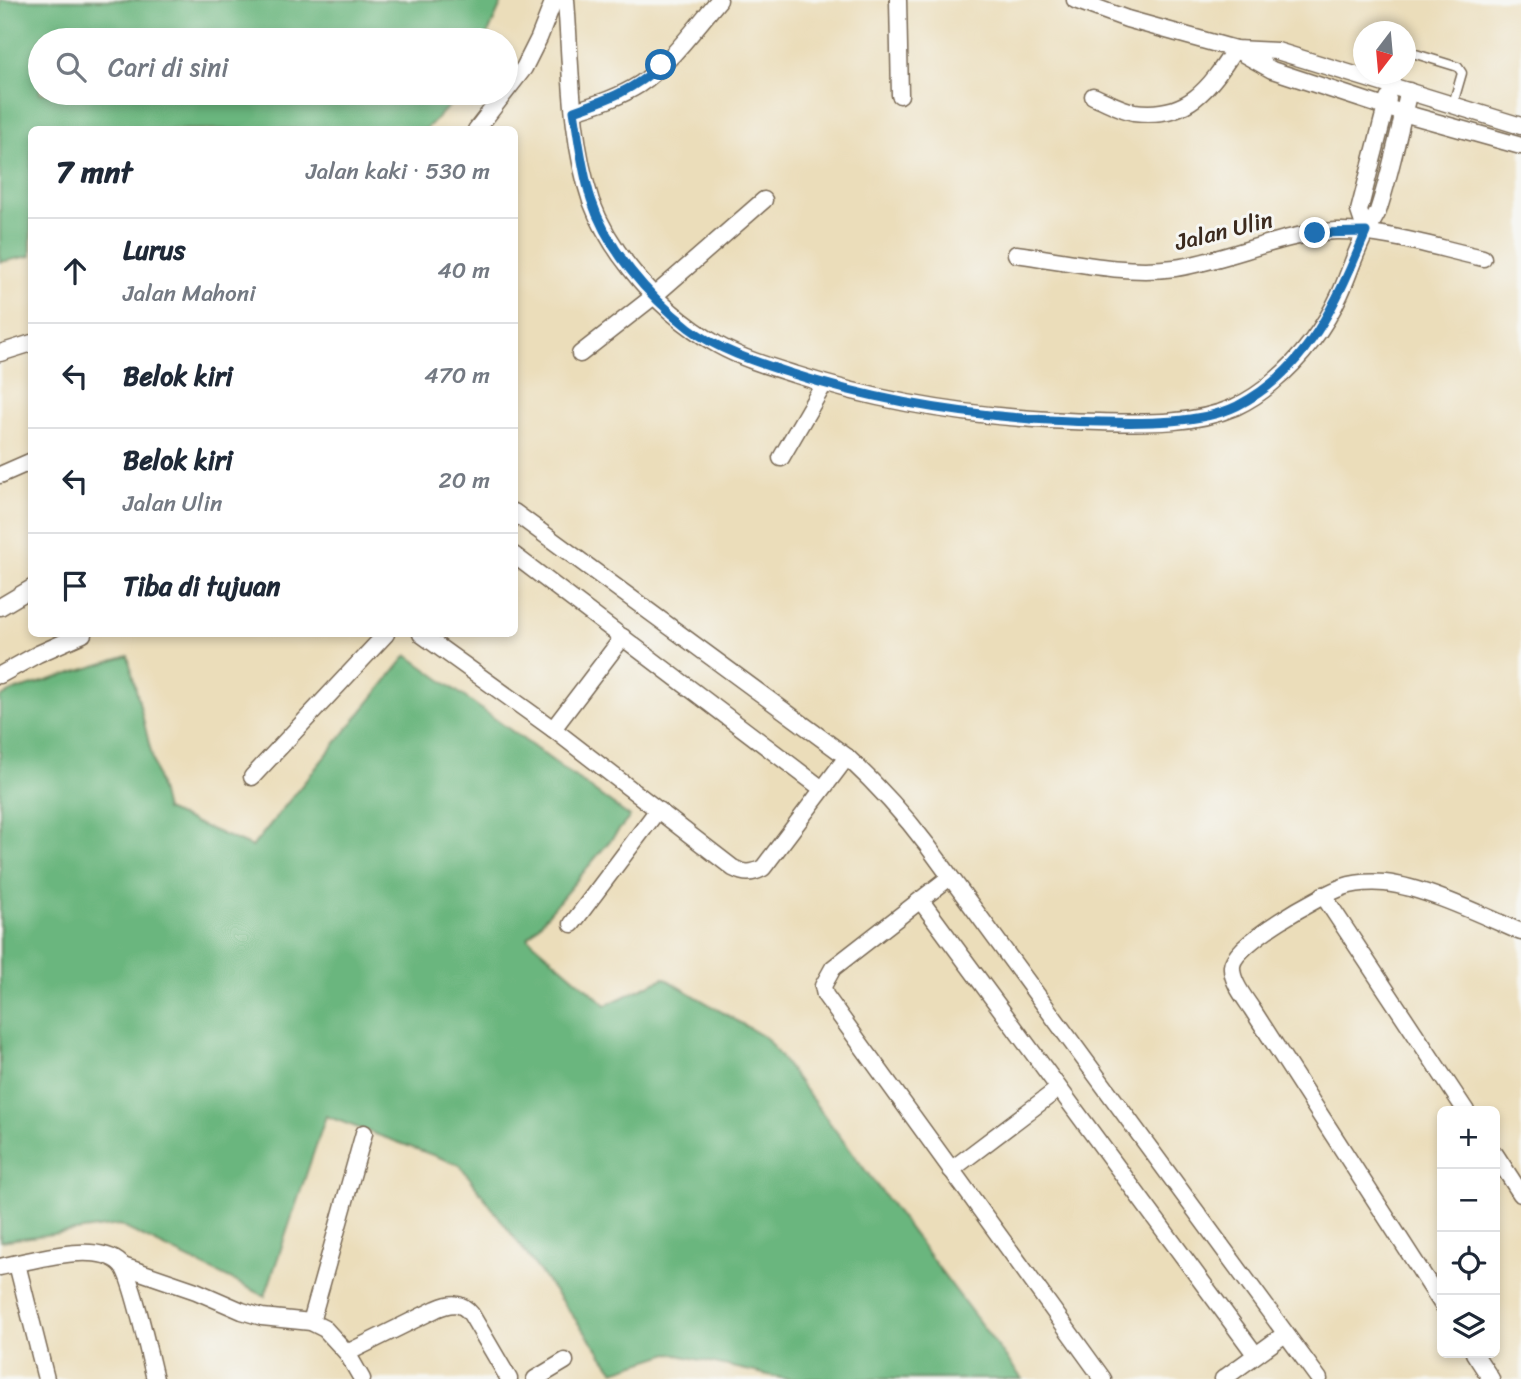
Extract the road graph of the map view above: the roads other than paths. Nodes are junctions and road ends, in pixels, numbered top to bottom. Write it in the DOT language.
graph roads {
  1 [pos="554,0"];
  2 [pos="566,0"];
  3 [pos="719,0"];
  4 [pos="898,0"];
  5 [pos="1075,0"];
  6 [pos="569,37"];
  7 [pos="539,38"];
  8 [pos="1235,49"];
  9 [pos="1416,54"];
  10 [pos="1353,70"];
  11 [pos="518,76"];
  12 [pos="1391,85"];
  13 [pos="1409,91"];
  14 [pos="900,95"];
  15 [pos="1093,96"];
  16 [pos="1452,104"];
  17 [pos="495,105"];
  18 [pos="1386,108"];
  19 [pos="574,111"];
  20 [pos="1403,113"];
  21 [pos="479,126"];
  22 [pos="1521,126"];
  23 [pos="1521,146"];
  24 [pos="765,200"];
  25 [pos="1366,232"];
  26 [pos="1016,254"];
  27 [pos="1483,258"];
  28 [pos="654,296"];
  29 [pos="28,343"];
  30 [pos="0,353"];
  31 [pos="580,354"];
  32 [pos="824,384"];
  33 [pos="781,458"];
  34 [pos="28,463"];
  35 [pos="0,475"];
  36 [pos="518,515"];
  37 [pos="518,558"];
  38 [pos="28,590"];
  39 [pos="0,607"];
  40 [pos="76,637"];
  41 [pos="383,637"];
  42 [pos="425,637"];
  43 [pos="623,637"];
  44 [pos="0,675"];
  45 [pos="554,729"];
  46 [pos="846,757"];
  47 [pos="252,777"];
  48 [pos="821,788"];
  49 [pos="657,811"];
  50 [pos="950,877"];
  51 [pos="1323,895"];
  52 [pos="921,901"];
  53 [pos="572,924"];
  54 [pos="1521,932"];
  55 [pos="1058,1089"];
  56 [pos="1463,1106"];
  57 [pos="364,1133"];
  58 [pos="1500,1162"];
  59 [pos="951,1170"];
  60 [pos="1521,1194"];
  61 [pos="17,1264"];
  62 [pos="123,1266"];
  63 [pos="0,1267"];
  64 [pos="1437,1296"];
  65 [pos="311,1322"];
  66 [pos="1285,1334"];
  67 [pos="347,1353"];
  68 [pos="1255,1354"];
  69 [pos="1477,1358"];
  70 [pos="565,1361"];
  71 [pos="46,1379"];
  72 [pos="155,1379"];
  73 [pos="362,1379"];
  74 [pos="509,1379"];
  75 [pos="535,1379"];
  76 [pos="1103,1379"];
  77 [pos="1223,1379"];
  78 [pos="1319,1379"];
  79 [pos="1491,1379"];
  1 -- 7 [label="street"];
  2 -- 6 [label="street"];
  3 -- 19 [label="street"];
  4 -- 14 [label="street"];
  5 -- 8 [label="street"];
  6 -- 7 [label="street"];
  6 -- 19 [label="street"];
  7 -- 11 [label="street"];
  8 -- 10 [label="street"];
  8 -- 15 [label="street"];
  8 -- 18 [label="street"];
  9 -- 16 [label="lane"];
  12 -- 13 [label="street"];
  12 -- 18 [label="street"];
  13 -- 16 [label="street"];
  13 -- 20 [label="street"];
  16 -- 22 [label="street"];
  17 -- 21 [label="street"];
  18 -- 20 [label="street"];
  18 -- 25 [label="street"];
  19 -- 28 [label="street"];
  20 -- 23 [label="street"];
  20 -- 25 [label="street"];
  24 -- 28 [label="street"];
  25 -- 26 [label="street, Jalan Ulin"];
  25 -- 27 [label="street, Jalan Ulin"];
  25 -- 32 [label="street"];
  28 -- 31 [label="street"];
  28 -- 32 [label="street"];
  29 -- 30 [label="street"];
  32 -- 33 [label="street"];
  34 -- 35 [label="street"];
  36 -- 46 [label="street"];
  37 -- 43 [label="street"];
  38 -- 39 [label="street"];
  40 -- 44 [label="street"];
  41 -- 47 [label="street"];
  42 -- 45 [label="street"];
  43 -- 45 [label="street"];
  43 -- 48 [label="street"];
  45 -- 49 [label="street"];
  46 -- 48 [label="street"];
  46 -- 50 [label="street"];
  48 -- 49 [label="street"];
  49 -- 53 [label="street"];
  50 -- 52 [label="street"];
  50 -- 66 [label="street"];
  51 -- 54 [label="street"];
  51 -- 56 [label="street"];
  51 -- 64 [label="street"];
  52 -- 55 [label="street"];
  52 -- 59 [label="street"];
  55 -- 59 [label="street"];
  55 -- 68 [label="street"];
  57 -- 65 [label="street"];
  58 -- 60 [label="street"];
  59 -- 76 [label="street"];
  61 -- 62 [label="street"];
  61 -- 63 [label="street"];
  61 -- 71 [label="street"];
  62 -- 65 [label="street"];
  62 -- 72 [label="street"];
  65 -- 67 [label="street"];
  66 -- 68 [label="street"];
  66 -- 78 [label="street"];
  67 -- 73 [label="street"];
  67 -- 74 [label="street"];
  68 -- 77 [label="street"];
  69 -- 79 [label="street"];
  70 -- 75 [label="street"];
}
